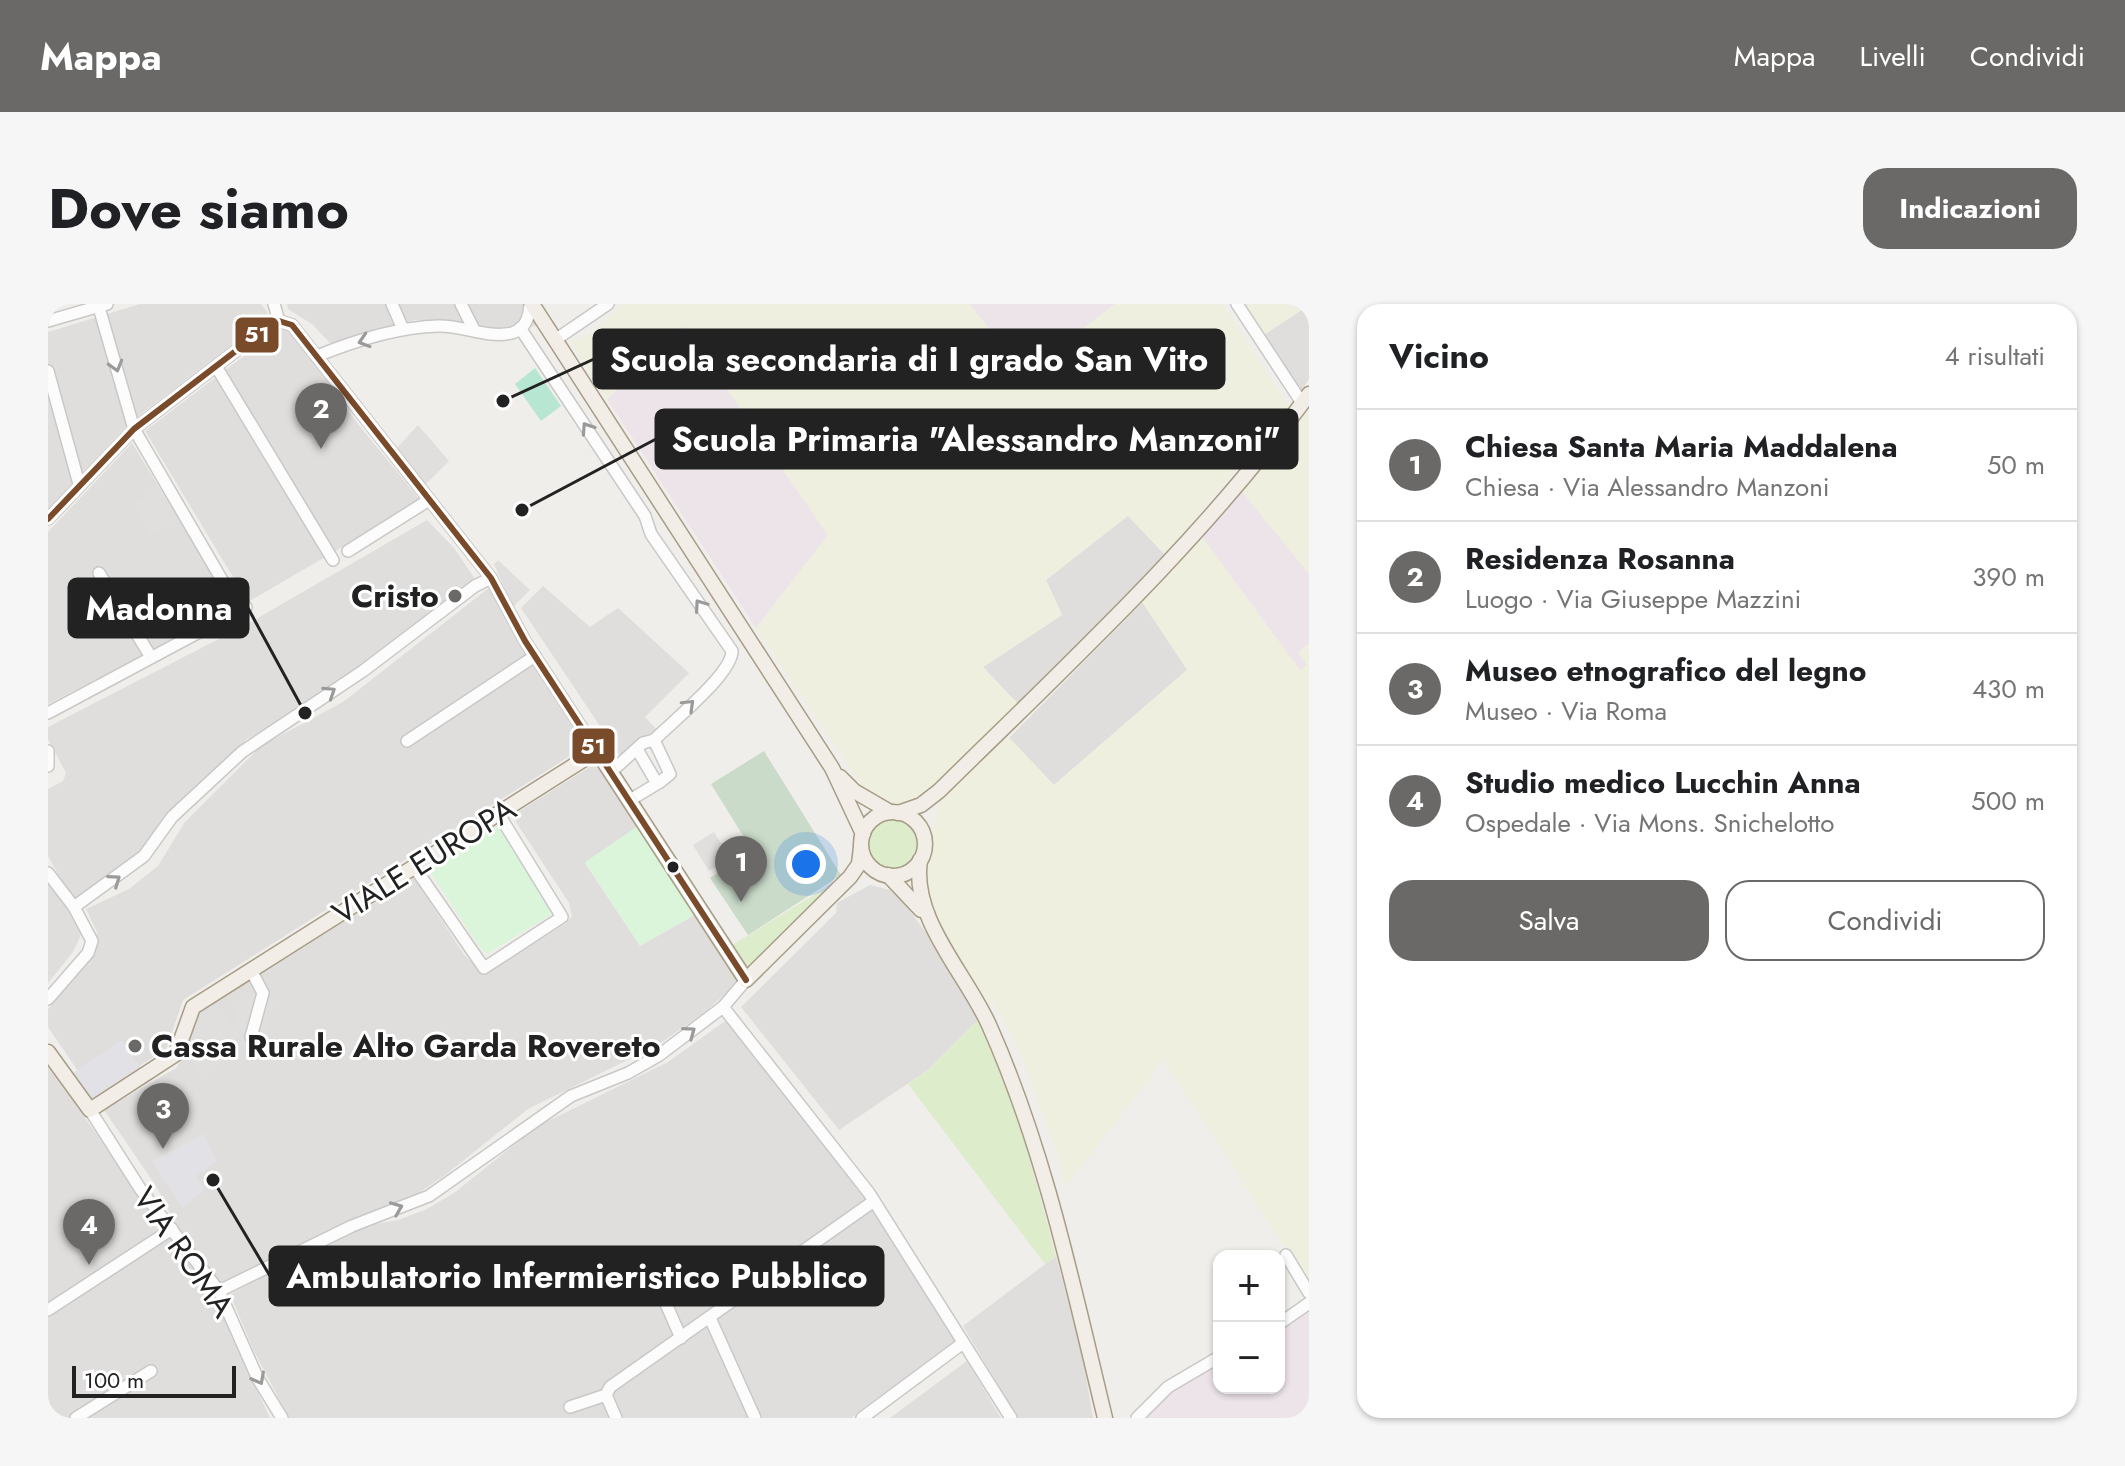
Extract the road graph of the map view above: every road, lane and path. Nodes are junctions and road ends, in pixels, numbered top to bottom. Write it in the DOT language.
graph roads {
  1 [pos="274,304"];
  2 [pos="392,304"];
  3 [pos="461,304"];
  4 [pos="531,304"];
  5 [pos="608,304"];
  6 [pos="1237,304"];
  7 [pos="101,305"];
  8 [pos="48,321"];
  9 [pos="279,321"];
  10 [pos="520,328"];
  11 [pos="403,329"];
  12 [pos="474,330"];
  13 [pos="555,340"];
  14 [pos="317,356"];
  15 [pos="217,368"];
  16 [pos="48,371"];
  17 [pos="1305,398"];
  18 [pos="134,429"];
  19 [pos="79,484"];
  20 [pos="429,500"];
  21 [pos="48,519"];
  22 [pos="348,551"];
  23 [pos="333,560"];
  24 [pos="99,573"];
  25 [pos="491,578"];
  26 [pos="535,656"];
  27 [pos="151,657"];
  28 [pos="48,713"];
  29 [pos="654,740"];
  30 [pos="407,741"];
  31 [pos="48,751"];
  32 [pos="597,751"];
  33 [pos="638,751"];
  34 [pos="48,766"];
  35 [pos="832,768"];
  36 [pos="611,772"];
  37 [pos="660,782"];
  38 [pos="939,791"];
  39 [pos="630,800"];
  40 [pos="894,812"];
  41 [pos="498,813"];
  42 [pos="922,831"];
  43 [pos="862,841"];
  44 [pos="920,860"];
  45 [pos="415,868"];
  46 [pos="48,873"];
  47 [pos="885,874"];
  48 [pos="835,893"];
  49 [pos="74,907"];
  50 [pos="926,917"];
  51 [pos="252,972"];
  52 [pos="746,980"];
  53 [pos="48,999"];
  54 [pos="723,1007"];
  55 [pos="251,1037"];
  56 [pos="48,1052"];
  57 [pos="90,1110"];
  58 [pos="874,1201"];
  59 [pos="172,1229"];
  60 [pos="1286,1255"];
  61 [pos="653,1274"];
  62 [pos="219,1291"];
  63 [pos="1309,1293"];
  64 [pos="1309,1303"];
  65 [pos="48,1310"];
  66 [pos="710,1318"];
  67 [pos="1282,1322"];
  68 [pos="681,1338"];
  69 [pos="963,1343"];
  70 [pos="1213,1361"];
  71 [pos="151,1371"];
  72 [pos="606,1395"];
  73 [pos="98,1405"];
  74 [pos="878,1406"];
  75 [pos="570,1407"];
  76 [pos="81,1417"];
  77 [pos="106,1418"];
  78 [pos="282,1418"];
  79 [pos="616,1418"];
  80 [pos="755,1418"];
  81 [pos="862,1418"];
  82 [pos="886,1418"];
  83 [pos="1011,1418"];
  84 [pos="1105,1418"];
  85 [pos="1137,1418"];
  1 -- 9 [label="street"];
  2 -- 11 [label="street"];
  3 -- 12 [label="street"];
  4 -- 10 [label="street"];
  4 -- 13 [label="main road"];
  5 -- 13 [label="street"];
  6 -- 17 [label="street"];
  7 -- 8 [label="street"];
  7 -- 18 [label="street, one-way"];
  9 -- 14 [label="street"];
  9 -- 15 [label="street"];
  10 -- 12 [label="street"];
  29 -- 10 [label="street, one-way"];
  11 -- 12 [label="street"];
  11 -- 14 [label="street, one-way"];
  13 -- 35 [label="main road"];
  14 -- 20 [label="street"];
  15 -- 18 [label="street"];
  15 -- 23 [label="street"];
  16 -- 19 [label="street"];
  17 -- 38 [label="main road"];
  18 -- 19 [label="street"];
  18 -- 27 [label="street"];
  19 -- 21 [label="street"];
  20 -- 22 [label="street"];
  20 -- 25 [label="street"];
  24 -- 27 [label="street"];
  25 -- 26 [label="street"];
  49 -- 25 [label="street, one-way"];
  26 -- 30 [label="street"];
  26 -- 32 [label="street"];
  27 -- 28 [label="street"];
  29 -- 33 [label="street"];
  29 -- 37 [label="street"];
  31 -- 34 [label="street"];
  32 -- 36 [label="main road"];
  32 -- 41 [label="main road, VIALE EUROPA"];
  33 -- 36 [label="street"];
  33 -- 37 [label="street"];
  35 -- 40 [label="main road"];
  35 -- 43 [label="main road"];
  36 -- 39 [label="main road"];
  37 -- 39 [label="street"];
  38 -- 40 [label="main road"];
  38 -- 42 [label="main road"];
  39 -- 52 [label="main road"];
  40 -- 42 [label="main road"];
  40 -- 43 [label="main road"];
  41 -- 45 [label="main road, VIALE EUROPA"];
  41 -- 45 [label="street"];
  42 -- 44 [label="main road"];
  43 -- 47 [label="main road"];
  43 -- 48 [label="main road"];
  44 -- 47 [label="main road"];
  44 -- 50 [label="main road"];
  45 -- 51 [label="main road, VIALE EUROPA"];
  46 -- 49 [label="street"];
  47 -- 48 [label="main road"];
  47 -- 50 [label="main road"];
  48 -- 52 [label="main road"];
  49 -- 53 [label="street"];
  50 -- 84 [label="main road"];
  51 -- 55 [label="street"];
  51 -- 57 [label="main road, VIALE EUROPA"];
  52 -- 54 [label="street"];
  54 -- 58 [label="street"];
  62 -- 54 [label="street, one-way"];
  56 -- 57 [label="main road, VIA ROMA"];
  57 -- 59 [label="street, VIA ROMA"];
  58 -- 66 [label="street"];
  58 -- 69 [label="street"];
  59 -- 62 [label="street, VIA ROMA"];
  59 -- 65 [label="street"];
  60 -- 63 [label="street"];
  61 -- 68 [label="street"];
  62 -- 78 [label="street, VIA ROMA, one-way"];
  64 -- 67 [label="street"];
  66 -- 68 [label="street"];
  66 -- 80 [label="street"];
  68 -- 72 [label="street"];
  69 -- 74 [label="street"];
  69 -- 83 [label="street"];
  70 -- 85 [label="street"];
  71 -- 73 [label="street"];
  72 -- 75 [label="street"];
  72 -- 79 [label="street"];
  73 -- 76 [label="street"];
  73 -- 77 [label="street"];
  74 -- 81 [label="street"];
  74 -- 82 [label="street"];
}
